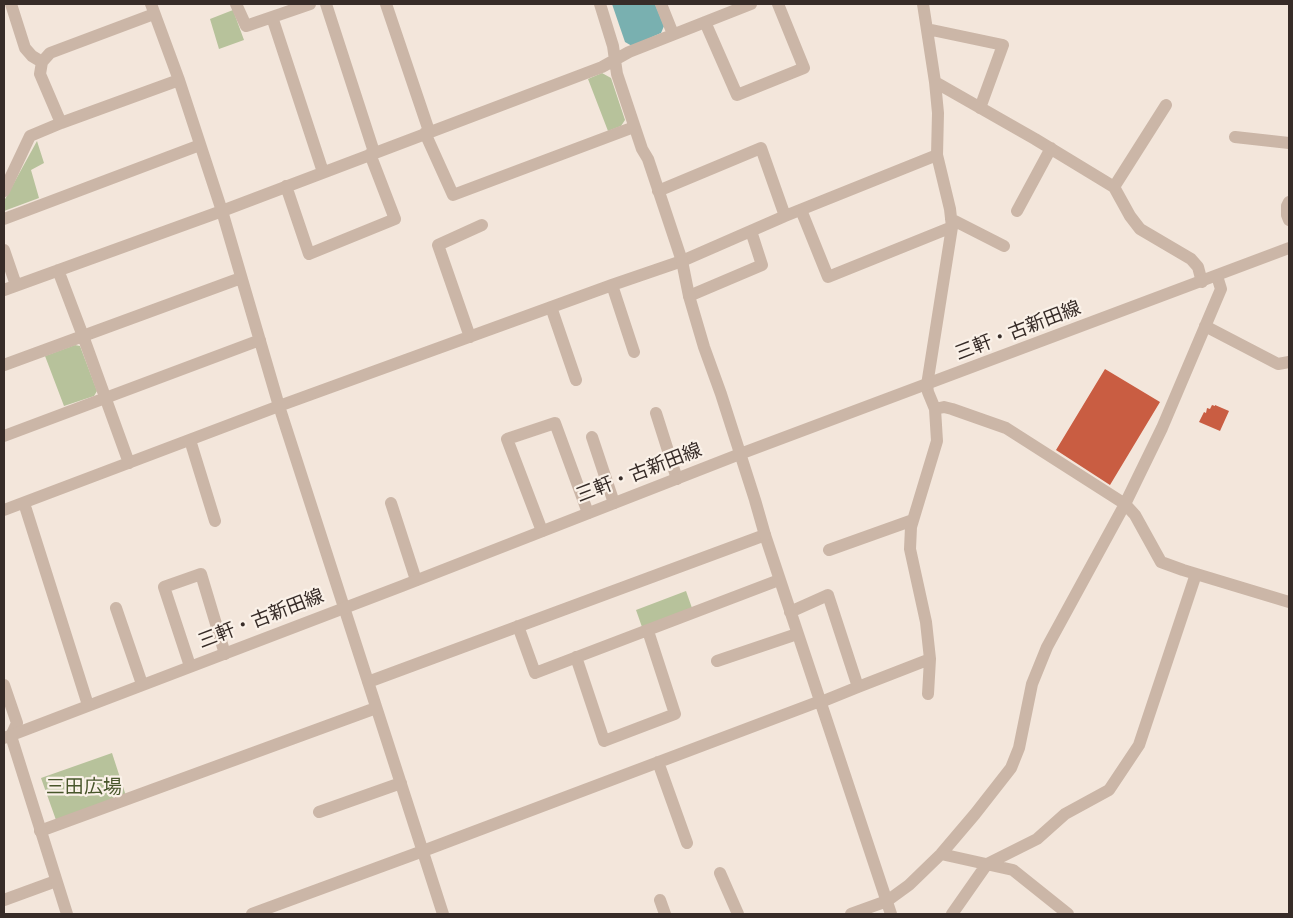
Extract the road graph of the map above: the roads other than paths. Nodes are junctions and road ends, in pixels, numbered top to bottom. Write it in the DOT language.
graph roads {
  1 [pos="11,4"];
  2 [pos="236,4"];
  3 [pos="310,4"];
  4 [pos="326,4"];
  5 [pos="386,4"];
  6 [pos="600,4"];
  7 [pos="661,4"];
  8 [pos="751,4"];
  9 [pos="778,4"];
  10 [pos="923,4"];
  11 [pos="153,9"];
  12 [pos="272,17"];
  13 [pos="705,22"];
  14 [pos="927,29"];
  15 [pos="673,34"];
  16 [pos="615,59"];
  17 [pos="42,62"];
  18 [pos="179,80"];
  19 [pos="935,82"];
  20 [pos="1166,105"];
  21 [pos="980,108"];
  22 [pos="61,123"];
  23 [pos="634,127"];
  24 [pos="427,132"];
  25 [pos="1235,137"];
  26 [pos="1289,143"];
  27 [pos="200,145"];
  28 [pos="1050,148"];
  29 [pos="372,153"];
  30 [pos="937,155"];
  31 [pos="323,172"];
  32 [pos="286,186"];
  33 [pos="1114,187"];
  34 [pos="4,191"];
  35 [pos="658,191"];
  36 [pos="1289,202"];
  37 [pos="801,210"];
  38 [pos="1017,210"];
  39 [pos="222,211"];
  40 [pos="785,216"];
  41 [pos="4,219"];
  42 [pos="1289,220"];
  43 [pos="951,223"];
  44 [pos="482,225"];
  45 [pos="751,231"];
  46 [pos="1004,246"];
  47 [pos="1289,248"];
  48 [pos="4,250"];
  49 [pos="682,261"];
  50 [pos="58,270"];
  51 [pos="1217,276"];
  52 [pos="242,278"];
  53 [pos="1202,282"];
  54 [pos="612,285"];
  55 [pos="10,288"];
  56 [pos="689,296"];
  57 [pos="551,307"];
  58 [pos="1205,326"];
  59 [pos="83,336"];
  60 [pos="470,336"];
  61 [pos="260,340"];
  62 [pos="634,352"];
  63 [pos="1289,362"];
  64 [pos="4,365"];
  65 [pos="576,380"];
  66 [pos="928,385"];
  67 [pos="106,398"];
  68 [pos="279,406"];
  69 [pos="935,409"];
  70 [pos="656,413"];
  71 [pos="4,436"];
  72 [pos="592,437"];
  73 [pos="190,440"];
  74 [pos="740,454"];
  75 [pos="129,463"];
  76 [pos="677,478"];
  77 [pos="24,503"];
  78 [pos="391,503"];
  79 [pos="614,503"];
  80 [pos="1125,504"];
  81 [pos="4,510"];
  82 [pos="588,513"];
  83 [pos="913,520"];
  84 [pos="215,521"];
  85 [pos="542,531"];
  86 [pos="765,535"];
  87 [pos="829,550"];
  88 [pos="1196,574"];
  89 [pos="416,580"];
  90 [pos="779,580"];
  91 [pos="1289,602"];
  92 [pos="116,608"];
  93 [pos="344,608"];
  94 [pos="790,612"];
  95 [pos="518,626"];
  96 [pos="648,631"];
  97 [pos="797,634"];
  98 [pos="225,654"];
  99 [pos="576,657"];
  100 [pos="930,659"];
  101 [pos="717,661"];
  102 [pos="190,666"];
  103 [pos="368,682"];
  104 [pos="142,684"];
  105 [pos="4,685"];
  106 [pos="858,686"];
  107 [pos="928,694"];
  108 [pos="822,702"];
  109 [pos="88,705"];
  110 [pos="376,708"];
  111 [pos="7,737"];
  112 [pos="658,762"];
  113 [pos="401,783"];
  114 [pos="319,812"];
  115 [pos="40,832"];
  116 [pos="687,843"];
  117 [pos="423,851"];
  118 [pos="941,854"];
  119 [pos="987,864"];
  120 [pos="720,873"];
  121 [pos="56,881"];
  122 [pos="4,900"];
  123 [pos="660,900"];
  124 [pos="887,901"];
  125 [pos="66,914"];
  126 [pos="254,914"];
  127 [pos="443,914"];
  128 [pos="666,914"];
  129 [pos="738,914"];
  130 [pos="851,914"];
  131 [pos="891,914"];
  132 [pos="952,914"];
  133 [pos="1068,914"];
  1 -- 17 [label="street"];
  2 -- 12 [label="street"];
  3 -- 12 [label="street"];
  4 -- 29 [label="street"];
  5 -- 24 [label="street"];
  6 -- 16 [label="street"];
  7 -- 15 [label="street"];
  8 -- 13 [label="street"];
  9 -- 13 [label="street"];
  10 -- 14 [label="street"];
  11 -- 17 [label="street"];
  11 -- 18 [label="street"];
  12 -- 31 [label="street"];
  13 -- 15 [label="street"];
  14 -- 19 [label="street"];
  14 -- 21 [label="street"];
  15 -- 16 [label="street"];
  16 -- 23 [label="street"];
  16 -- 24 [label="street"];
  17 -- 22 [label="street"];
  18 -- 22 [label="street"];
  18 -- 27 [label="street"];
  19 -- 21 [label="street"];
  19 -- 30 [label="street"];
  20 -- 33 [label="street"];
  21 -- 28 [label="street"];
  22 -- 34 [label="street"];
  23 -- 24 [label="street"];
  23 -- 35 [label="street"];
  24 -- 29 [label="street"];
  25 -- 26 [label="street"];
  27 -- 39 [label="street"];
  27 -- 41 [label="street"];
  28 -- 33 [label="street"];
  28 -- 38 [label="street"];
  29 -- 31 [label="street"];
  29 -- 32 [label="street"];
  30 -- 37 [label="street"];
  30 -- 43 [label="street"];
  31 -- 32 [label="street"];
  32 -- 39 [label="street"];
  33 -- 53 [label="street"];
  35 -- 40 [label="street"];
  35 -- 49 [label="street"];
  36 -- 42 [label="street"];
  37 -- 40 [label="street"];
  37 -- 43 [label="street"];
  39 -- 50 [label="street"];
  39 -- 52 [label="street"];
  40 -- 45 [label="street"];
  43 -- 46 [label="street"];
  43 -- 66 [label="street"];
  44 -- 60 [label="street"];
  45 -- 49 [label="street"];
  45 -- 56 [label="street"];
  47 -- 51 [label="street, 三軒・古新田線"];
  48 -- 55 [label="street"];
  49 -- 54 [label="street"];
  49 -- 56 [label="street"];
  50 -- 55 [label="street"];
  50 -- 59 [label="street"];
  51 -- 53 [label="street, 三軒・古新田線"];
  51 -- 58 [label="street"];
  52 -- 59 [label="street"];
  52 -- 61 [label="street"];
  53 -- 66 [label="street, 三軒・古新田線"];
  54 -- 57 [label="street"];
  54 -- 62 [label="street"];
  56 -- 74 [label="street"];
  57 -- 60 [label="street"];
  57 -- 65 [label="street"];
  58 -- 63 [label="street"];
  58 -- 80 [label="street"];
  59 -- 64 [label="street"];
  59 -- 67 [label="street"];
  60 -- 68 [label="street"];
  61 -- 67 [label="street"];
  61 -- 68 [label="street"];
  66 -- 69 [label="street"];
  66 -- 74 [label="street, 三軒・古新田線"];
  67 -- 71 [label="street"];
  67 -- 75 [label="street"];
  68 -- 73 [label="street"];
  68 -- 93 [label="street"];
  69 -- 80 [label="street"];
  69 -- 83 [label="street"];
  70 -- 76 [label="street"];
  72 -- 79 [label="street"];
  73 -- 75 [label="street"];
  73 -- 84 [label="street"];
  74 -- 76 [label="street, 三軒・古新田線"];
  74 -- 86 [label="street"];
  75 -- 77 [label="street"];
  76 -- 79 [label="street, 三軒・古新田線"];
  77 -- 81 [label="street"];
  77 -- 109 [label="street"];
  78 -- 89 [label="street"];
  79 -- 82 [label="street, 三軒・古新田線"];
  80 -- 88 [label="street"];
  80 -- 118 [label="street"];
  82 -- 85 [label="street, 三軒・古新田線"];
  82 -- 85 [label="street"];
  83 -- 87 [label="street"];
  83 -- 100 [label="street"];
  85 -- 89 [label="street, 三軒・古新田線"];
  86 -- 90 [label="street"];
  86 -- 95 [label="street"];
  88 -- 91 [label="street"];
  88 -- 119 [label="street"];
  89 -- 93 [label="street, 三軒・古新田線"];
  90 -- 94 [label="street"];
  90 -- 96 [label="street"];
  92 -- 104 [label="street"];
  93 -- 98 [label="street, 三軒・古新田線"];
  93 -- 103 [label="street"];
  94 -- 97 [label="street"];
  94 -- 106 [label="street"];
  95 -- 99 [label="street"];
  95 -- 103 [label="street"];
  96 -- 99 [label="street"];
  96 -- 99 [label="street"];
  97 -- 101 [label="street"];
  97 -- 108 [label="street"];
  98 -- 102 [label="street, 三軒・古新田線"];
  98 -- 102 [label="street"];
  100 -- 106 [label="street"];
  100 -- 107 [label="street"];
  102 -- 104 [label="street, 三軒・古新田線"];
  103 -- 110 [label="street"];
  104 -- 109 [label="street, 三軒・古新田線"];
  105 -- 111 [label="street"];
  106 -- 108 [label="street"];
  108 -- 112 [label="street"];
  108 -- 124 [label="street"];
  109 -- 111 [label="street, 三軒・古新田線"];
  110 -- 113 [label="street"];
  110 -- 115 [label="street"];
  111 -- 115 [label="street"];
  112 -- 116 [label="street"];
  112 -- 117 [label="street"];
  113 -- 114 [label="street"];
  113 -- 117 [label="street"];
  115 -- 121 [label="street"];
  117 -- 126 [label="street"];
  117 -- 127 [label="street"];
  118 -- 119 [label="street"];
  118 -- 124 [label="street"];
  119 -- 132 [label="street"];
  119 -- 133 [label="street"];
  120 -- 129 [label="street"];
  121 -- 122 [label="street"];
  121 -- 125 [label="street"];
  123 -- 128 [label="street"];
  124 -- 130 [label="street"];
  124 -- 131 [label="street"];
}
